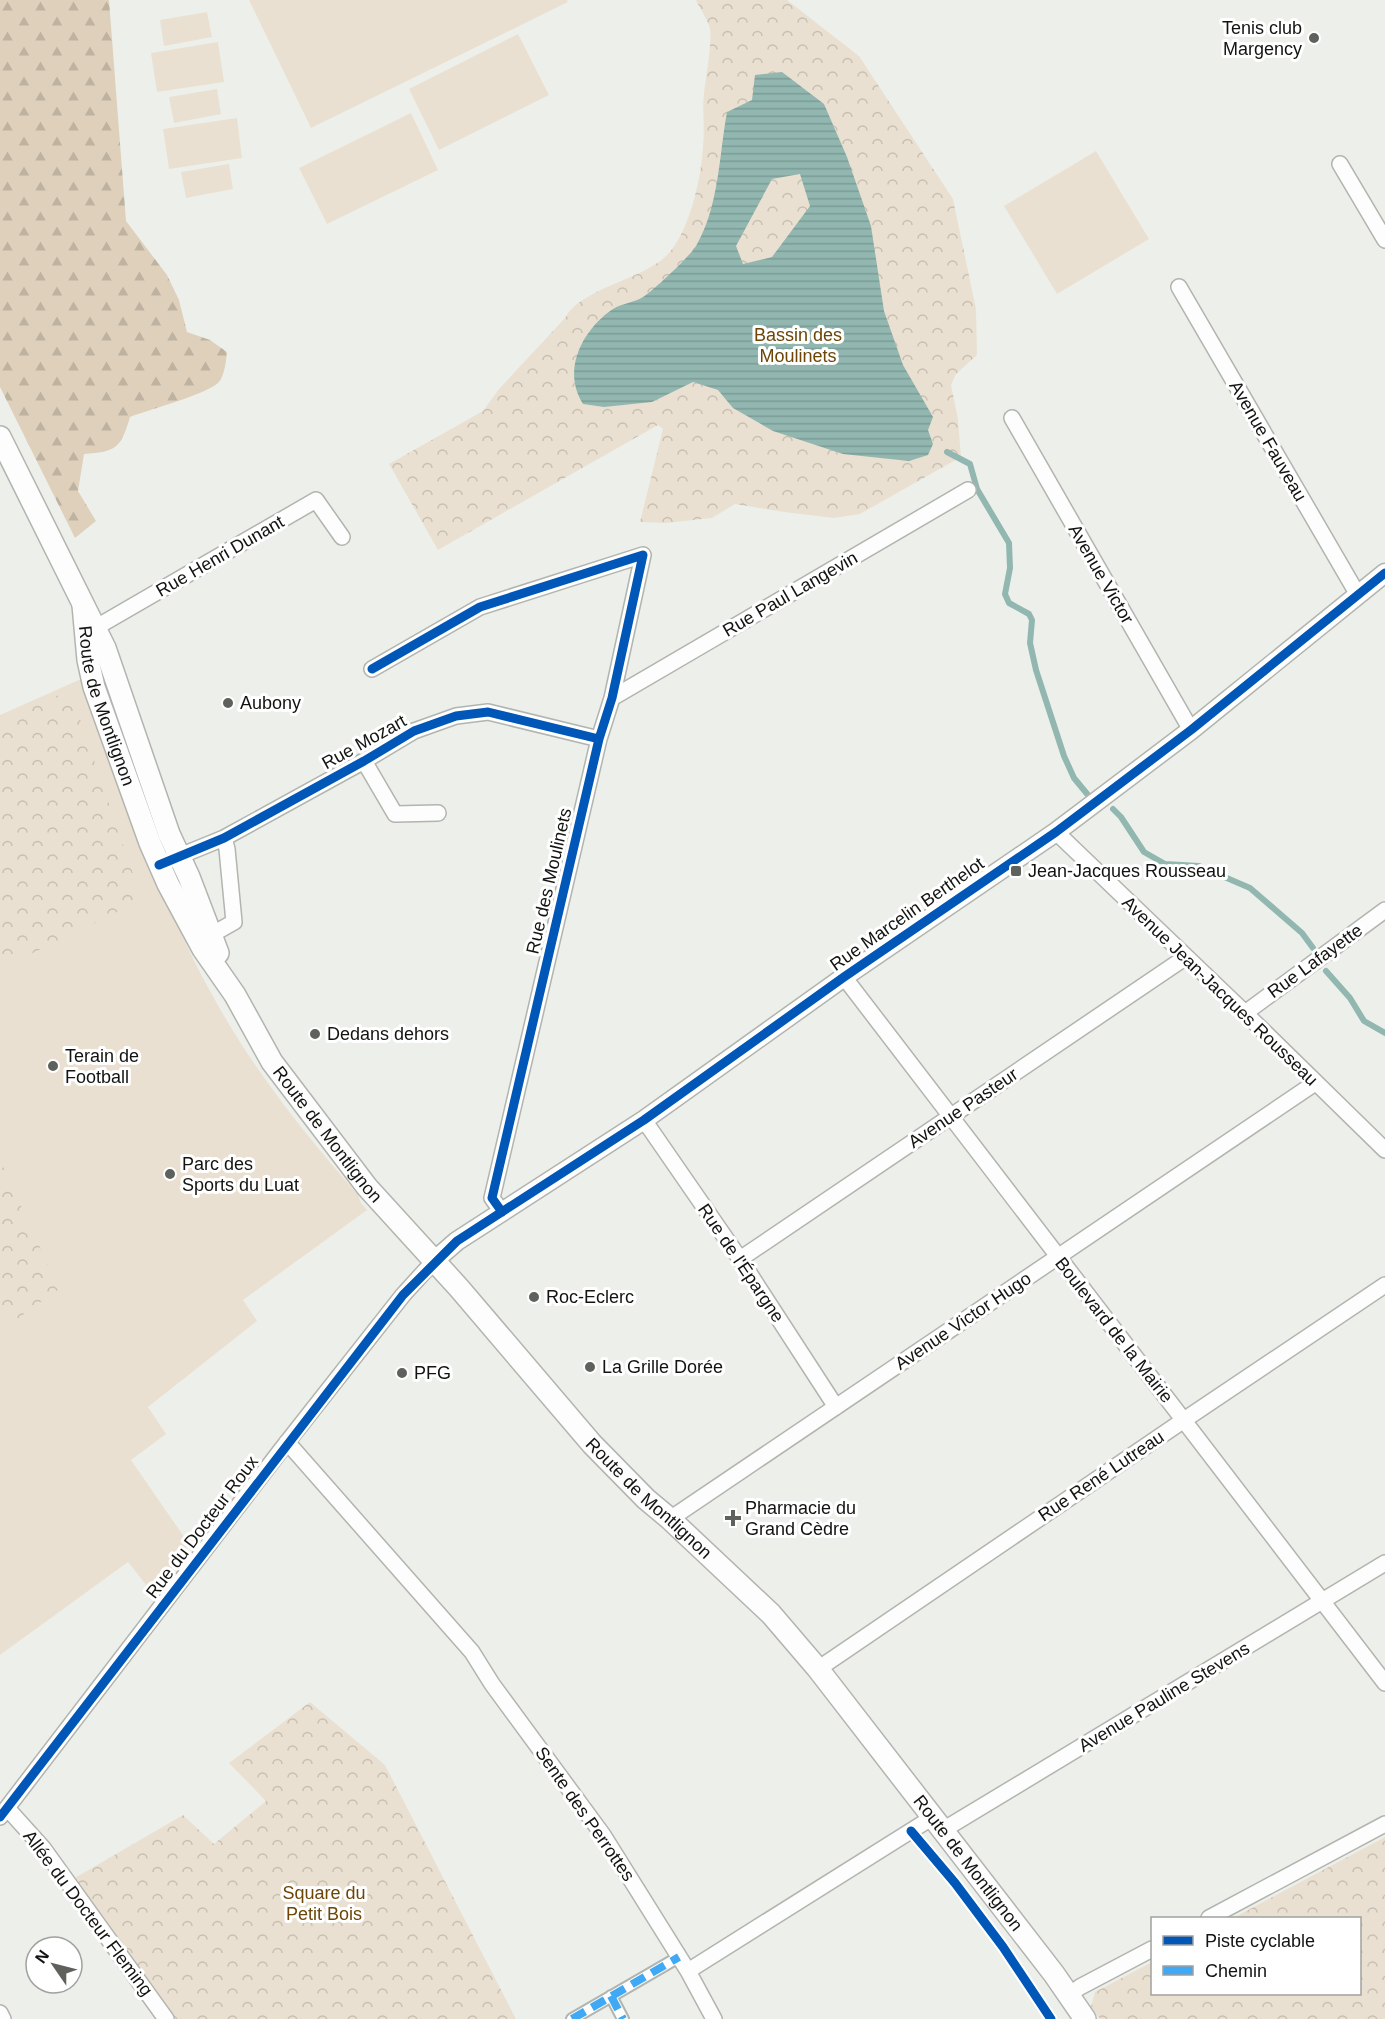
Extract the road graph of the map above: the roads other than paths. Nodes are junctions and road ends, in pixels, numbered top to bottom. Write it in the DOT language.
graph roads {
  1 [pos="1340,164"];
  2 [pos="1385,240"];
  3 [pos="1179,287"];
  4 [pos="1012,418"];
  5 [pos="0,437"];
  6 [pos="968,490"];
  7 [pos="342,537"];
  8 [pos="1385,573"];
  9 [pos="1358,595"];
  10 [pos="90,631"];
  11 [pos="372,669"];
  12 [pos="612,698"];
  13 [pos="1191,730"];
  14 [pos="599,739"];
  15 [pos="364,761"];
  16 [pos="438,813"];
  17 [pos="1056,832"];
  18 [pos="224,838"];
  19 [pos="179,856"];
  20 [pos="159,865"];
  21 [pos="1385,910"];
  22 [pos="211,935"];
  23 [pos="1186,957"];
  24 [pos="844,977"];
  25 [pos="235,995"];
  26 [pos="1245,1013"];
  27 [pos="1315,1083"];
  28 [pos="950,1117"];
  29 [pos="644,1120"];
  30 [pos="1385,1150"];
  31 [pos="502,1212"];
  32 [pos="1058,1256"];
  33 [pos="740,1259"];
  34 [pos="434,1262"];
  35 [pos="1385,1285"];
  36 [pos="836,1407"];
  37 [pos="1184,1420"];
  38 [pos="287,1442"];
  39 [pos="670,1519"];
  40 [pos="1385,1563"];
  41 [pos="1322,1602"];
  42 [pos="818,1669"];
  43 [pos="1385,1683"];
  44 [pos="4,1812"];
  45 [pos="938,1823"];
  46 [pos="1385,1824"];
  47 [pos="1211,1917"];
  48 [pos="1151,1950"];
  49 [pos="679,1957"];
  50 [pos="688,1971"];
  51 [pos="1069,1995"];
  52 [pos="611,1996"];
  53 [pos="0,2013"];
  54 [pos="3,2019"];
  55 [pos="166,2019"];
  56 [pos="572,2019"];
  57 [pos="623,2019"];
  58 [pos="714,2019"];
  59 [pos="1085,2019"];
  1 -- 2 [label="street"];
  3 -- 9 [label="street, Avenue Fauveau"];
  4 -- 13 [label="street, Avenue Victor"];
  5 -- 10 [label="main road, Route de Montlignon"];
  6 -- 12 [label="street, Rue Paul Langevin"];
  7 -- 10 [label="street, Rue Henri Dunant"];
  8 -- 9 [label="street, Rue Marcelin Berthelot"];
  9 -- 13 [label="street, Rue Marcelin Berthelot"];
  10 -- 19 [label="main road, Route de Montlignon"];
  10 -- 20 [label="main road, Route de Montlignon"];
  11 -- 12 [label="street, Rue des Moulinets"];
  12 -- 14 [label="street, Rue des Moulinets"];
  13 -- 17 [label="street, Rue Marcelin Berthelot"];
  14 -- 15 [label="street, Rue Mozart"];
  14 -- 31 [label="street, Rue des Moulinets"];
  15 -- 16 [label="street, Rue Mozart"];
  15 -- 18 [label="street, Rue Mozart"];
  17 -- 23 [label="street, Avenue Jean-Jacques Rousseau"];
  17 -- 24 [label="street, Rue Marcelin Berthelot"];
  18 -- 19 [label="street, Rue Mozart"];
  18 -- 22 [label="street"];
  19 -- 20 [label="street, Rue Mozart"];
  19 -- 22 [label="main road, Route de Montlignon"];
  20 -- 25 [label="main road, Route de Montlignon"];
  21 -- 26 [label="street, Rue Lafayette"];
  22 -- 25 [label="main road, Route de Montlignon"];
  23 -- 26 [label="street, Avenue Jean-Jacques Rousseau"];
  23 -- 28 [label="street, Avenue Pasteur"];
  24 -- 28 [label="street, Boulevard de la Mairie"];
  24 -- 29 [label="street, Rue Marcelin Berthelot"];
  25 -- 34 [label="main road, Route de Montlignon"];
  26 -- 27 [label="street, Avenue Jean-Jacques Rousseau"];
  27 -- 30 [label="street, Avenue Jean-Jacques Rousseau"];
  27 -- 32 [label="street, Avenue Victor Hugo"];
  28 -- 32 [label="street, Boulevard de la Mairie"];
  28 -- 33 [label="street, Avenue Pasteur"];
  29 -- 31 [label="street, Rue Marcelin Berthelot"];
  29 -- 33 [label="street, Rue de l'Épargne"];
  31 -- 34 [label="street, Rue Marcelin Berthelot"];
  32 -- 36 [label="street, Avenue Victor Hugo"];
  32 -- 37 [label="street, Boulevard de la Mairie"];
  33 -- 36 [label="street, Rue de l'Épargne"];
  34 -- 38 [label="street, Rue du Docteur Roux"];
  34 -- 39 [label="main road, Route de Montlignon"];
  35 -- 37 [label="street, Rue René Lutreau"];
  36 -- 39 [label="street, Avenue Victor Hugo"];
  37 -- 41 [label="street, Boulevard de la Mairie"];
  37 -- 42 [label="street, Rue René Lutreau"];
  38 -- 44 [label="street, Rue du Docteur Roux"];
  38 -- 49 [label="street, Sente des Perrottes"];
  39 -- 42 [label="main road, Route de Montlignon"];
  40 -- 41 [label="street, Avenue Pauline Stevens"];
  41 -- 43 [label="street, Boulevard de la Mairie"];
  41 -- 45 [label="street, Avenue Pauline Stevens"];
  42 -- 45 [label="main road, Route de Montlignon"];
  44 -- 55 [label="street, Allée du Docteur Fleming"];
  45 -- 50 [label="street"];
  45 -- 51 [label="main road, Route de Montlignon"];
  46 -- 47 [label="street"];
  48 -- 51 [label="street"];
  49 -- 50 [label="street, Sente des Perrottes"];
  49 -- 52 [label="street"];
  50 -- 58 [label="street, Sente des Perrottes"];
  51 -- 59 [label="main road, Route de Montlignon"];
  52 -- 56 [label="street"];
  52 -- 57 [label="street"];
  53 -- 54 [label="street"];
}
